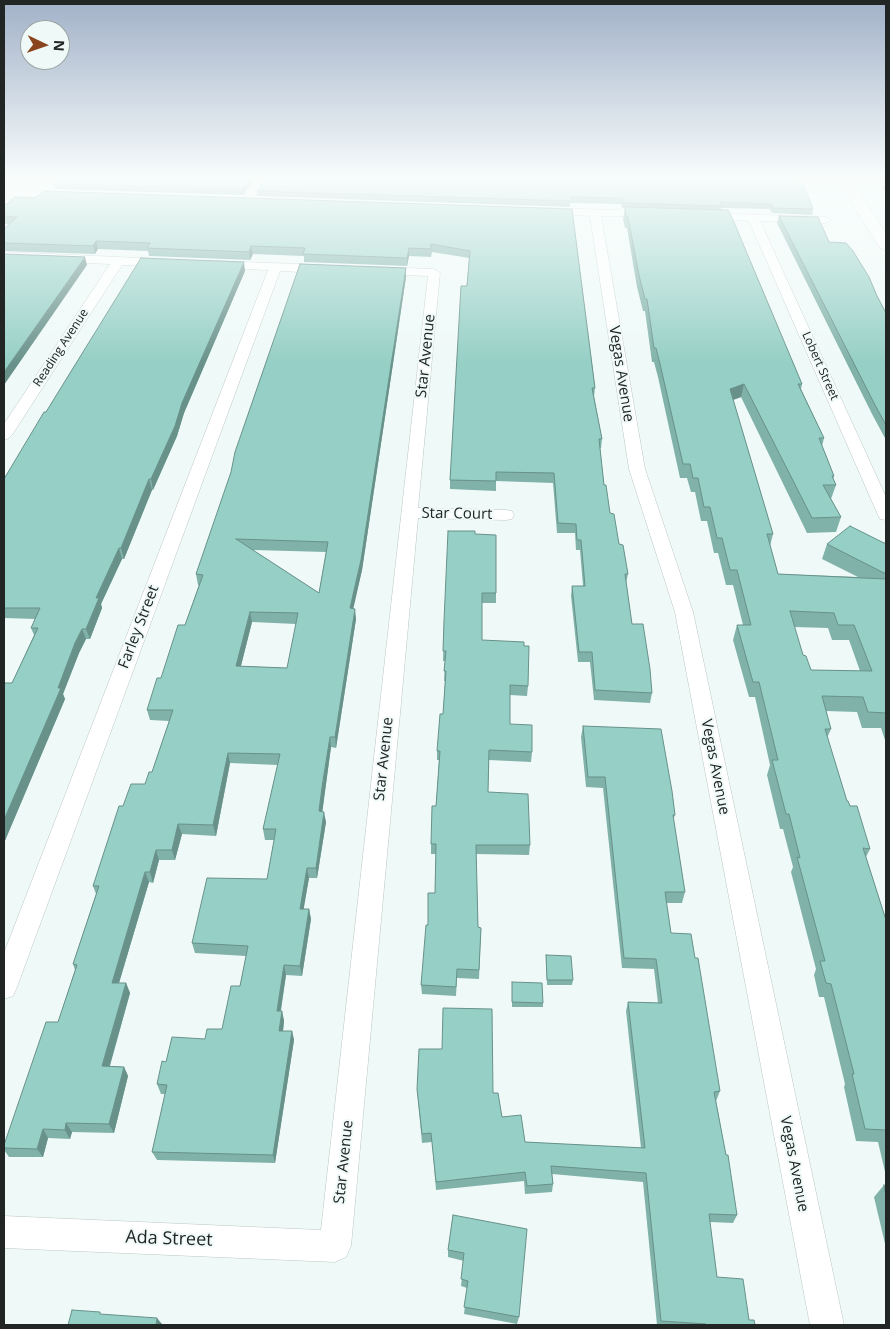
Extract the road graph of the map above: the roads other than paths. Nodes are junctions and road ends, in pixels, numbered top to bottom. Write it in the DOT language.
graph roads {
  1 [pos="600,240"];
  2 [pos="763,240"];
  3 [pos="4,256"];
  4 [pos="118,261"];
  5 [pos="177,263"];
  6 [pos="206,264"];
  7 [pos="275,267"];
  8 [pos="335,269"];
  9 [pos="365,270"];
  10 [pos="4,435"];
  11 [pos="409,513"];
  12 [pos="886,514"];
  13 [pos="506,515"];
  14 [pos="4,987"];
  15 [pos="4,1232"];
  16 [pos="335,1246"];
  17 [pos="826,1325"];
  1 -- 17 [label="street, Vegas Avenue"];
  2 -- 12 [label="street, Lobert Street"];
  3 -- 4 [label="street"];
  4 -- 5 [label="street"];
  4 -- 10 [label="street, Reading Avenue"];
  6 -- 7 [label="street"];
  7 -- 8 [label="street"];
  7 -- 14 [label="street, Farley Street"];
  9 -- 11 [label="street, Star Avenue"];
  11 -- 13 [label="street, Star Court"];
  11 -- 16 [label="street, Star Avenue"];
  15 -- 16 [label="street, Ada Street"];
}
